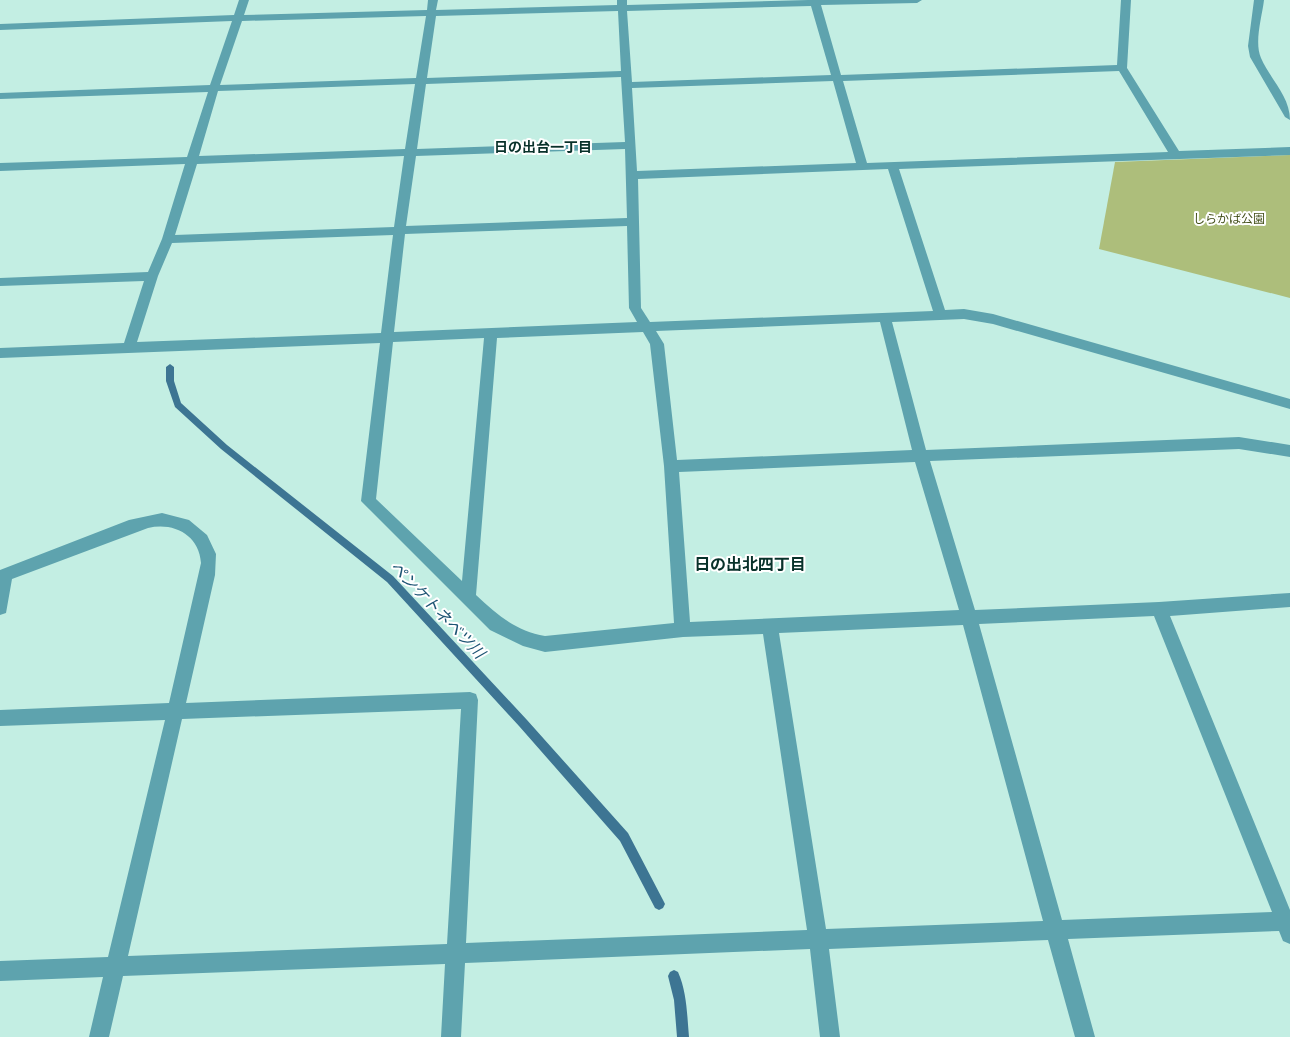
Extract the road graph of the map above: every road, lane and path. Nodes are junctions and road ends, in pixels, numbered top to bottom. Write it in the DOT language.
graph roads {
  1 [pos="244,0"];
  2 [pos="882,0"];
  3 [pos="917,0"];
  4 [pos="1126,0"];
  5 [pos="1259,0"];
  6 [pos="744,2"];
  7 [pos="811,2"];
  8 [pos="622,4"];
  9 [pos="432,6"];
  10 [pos="238,18"];
  11 [pos="0,27"];
  12 [pos="1122,68"];
  13 [pos="836,77"];
  14 [pos="625,80"];
  15 [pos="422,82"];
  16 [pos="214,88"];
  17 [pos="0,96"];
  18 [pos="1285,99"];
  19 [pos="1290,117"];
  20 [pos="630,145"];
  21 [pos="1290,151"];
  22 [pos="410,152"];
  23 [pos="1176,155"];
  24 [pos="193,160"];
  25 [pos="0,167"];
  26 [pos="863,167"];
  27 [pos="893,167"];
  28 [pos="632,175"];
  29 [pos="633,222"];
  30 [pos="399,230"];
  31 [pos="168,239"];
  32 [pos="152,276"];
  33 [pos="0,282"];
  34 [pos="940,314"];
  35 [pos="885,318"];
  36 [pos="646,328"];
  37 [pos="491,334"];
  38 [pos="387,338"];
  39 [pos="130,348"];
  40 [pos="0,353"];
  41 [pos="1290,404"];
  42 [pos="1290,451"];
  43 [pos="920,455"];
  44 [pos="671,466"];
  45 [pos="3,577"];
  46 [pos="468,599"];
  47 [pos="1290,600"];
  48 [pos="0,608"];
  49 [pos="1159,608"];
  50 [pos="969,618"];
  51 [pos="770,627"];
  52 [pos="683,630"];
  53 [pos="175,711"];
  54 [pos="0,718"];
  55 [pos="1288,925"];
  56 [pos="1056,930"];
  57 [pos="818,939"];
  58 [pos="454,953"];
  59 [pos="115,965"];
  60 [pos="0,971"];
  61 [pos="98,1037"];
  62 [pos="451,1037"];
  63 [pos="830,1037"];
  64 [pos="1085,1037"];
  1 -- 10 [label="street"];
  2 -- 3 [label="street"];
  2 -- 7 [label="street"];
  4 -- 12 [label="street"];
  5 -- 18 [label="street"];
  6 -- 7 [label="street"];
  6 -- 8 [label="street"];
  7 -- 13 [label="street"];
  8 -- 9 [label="street"];
  8 -- 14 [label="street"];
  9 -- 10 [label="street"];
  9 -- 15 [label="street"];
  10 -- 11 [label="street"];
  10 -- 16 [label="street"];
  12 -- 13 [label="street"];
  12 -- 23 [label="street"];
  13 -- 14 [label="street"];
  13 -- 26 [label="street"];
  14 -- 15 [label="street"];
  14 -- 20 [label="street"];
  15 -- 16 [label="street"];
  15 -- 22 [label="street"];
  16 -- 17 [label="street"];
  16 -- 24 [label="street"];
  18 -- 19 [label="street"];
  20 -- 22 [label="street"];
  20 -- 28 [label="street"];
  21 -- 23 [label="street"];
  22 -- 24 [label="street"];
  22 -- 30 [label="street"];
  23 -- 27 [label="street"];
  24 -- 25 [label="street"];
  24 -- 31 [label="street"];
  26 -- 27 [label="street"];
  26 -- 28 [label="street"];
  27 -- 34 [label="street"];
  28 -- 29 [label="street"];
  29 -- 30 [label="street"];
  29 -- 36 [label="street"];
  30 -- 31 [label="street"];
  30 -- 38 [label="street"];
  31 -- 32 [label="street"];
  32 -- 33 [label="street"];
  32 -- 39 [label="street"];
  34 -- 35 [label="street"];
  34 -- 41 [label="street"];
  35 -- 36 [label="street"];
  35 -- 43 [label="street"];
  36 -- 37 [label="street"];
  36 -- 44 [label="street"];
  37 -- 38 [label="street"];
  37 -- 46 [label="street"];
  38 -- 39 [label="street"];
  38 -- 46 [label="street"];
  39 -- 40 [label="street"];
  42 -- 43 [label="street"];
  43 -- 44 [label="street"];
  43 -- 50 [label="street"];
  44 -- 52 [label="street"];
  45 -- 48 [label="street"];
  45 -- 53 [label="street"];
  46 -- 52 [label="street"];
  47 -- 49 [label="street"];
  49 -- 50 [label="street"];
  49 -- 55 [label="street"];
  50 -- 51 [label="street"];
  50 -- 56 [label="street"];
  51 -- 52 [label="street"];
  51 -- 57 [label="street"];
  53 -- 54 [label="street"];
  53 -- 58 [label="street"];
  53 -- 59 [label="street"];
  55 -- 56 [label="street"];
  56 -- 57 [label="street"];
  56 -- 64 [label="street"];
  57 -- 58 [label="street"];
  57 -- 63 [label="street"];
  58 -- 59 [label="street"];
  58 -- 62 [label="street"];
  59 -- 60 [label="street"];
  59 -- 61 [label="street"];
}
